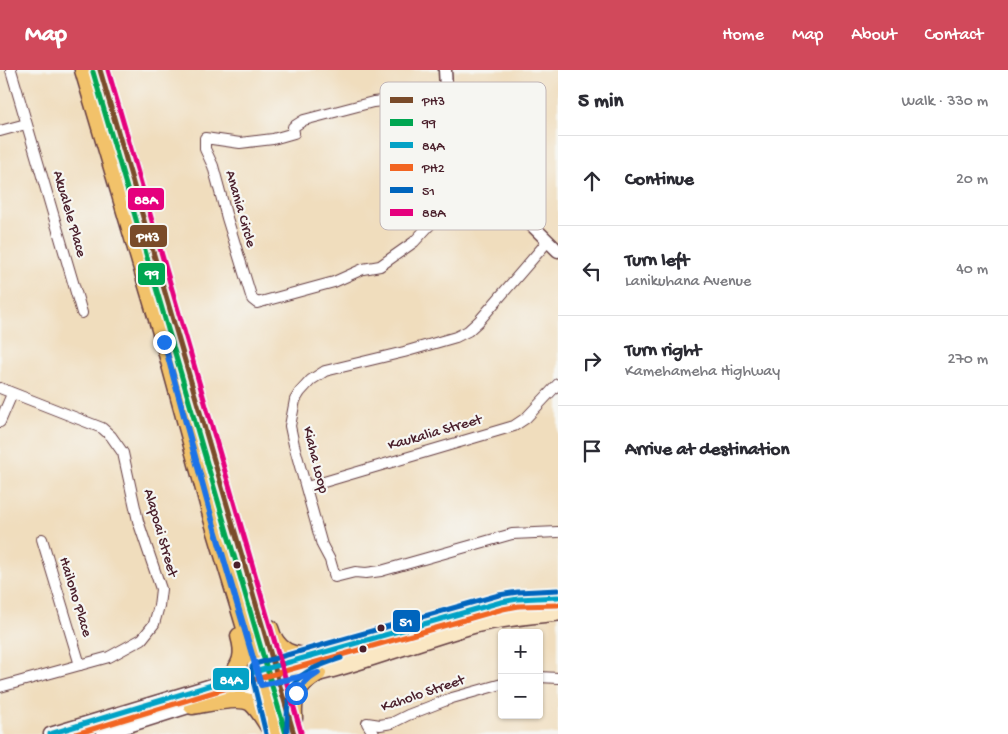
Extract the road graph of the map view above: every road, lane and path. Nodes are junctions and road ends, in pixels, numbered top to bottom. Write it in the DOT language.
graph roads {
  1 [pos="12,70"];
  2 [pos="83,70"];
  3 [pos="100,70"];
  4 [pos="380,101"];
  5 [pos="26,124"];
  6 [pos="0,131"];
  7 [pos="425,230"];
  8 [pos="536,230"];
  9 [pos="548,242"];
  10 [pos="558,251"];
  11 [pos="82,313"];
  12 [pos="558,384"];
  13 [pos="0,388"];
  14 [pos="12,394"];
  15 [pos="0,422"];
  16 [pos="219,478"];
  17 [pos="306,487"];
  18 [pos="212,519"];
  19 [pos="558,532"];
  20 [pos="42,538"];
  21 [pos="558,597"];
  22 [pos="558,613"];
  23 [pos="316,656"];
  24 [pos="80,664"];
  25 [pos="318,673"];
  26 [pos="268,676"];
  27 [pos="543,677"];
  28 [pos="558,678"];
  29 [pos="228,680"];
  30 [pos="498,685"];
  31 [pos="0,687"];
  32 [pos="192,706"];
  33 [pos="50,734"];
  34 [pos="103,734"];
  35 [pos="274,734"];
  36 [pos="294,734"];
  37 [pos="374,734"];
  1 -- 5 [label="street, Akualele Place"];
  2 -- 18 [label="main road"];
  3 -- 16 [label="main road"];
  4 -- 7 [label="street, Anania Circle"];
  5 -- 6 [label="street"];
  5 -- 11 [label="street, Akualele Place"];
  8 -- 9 [label="street"];
  9 -- 10 [label="street"];
  9 -- 17 [label="street, Kiaha Loop"];
  12 -- 17 [label="street, Kaukalia Street"];
  13 -- 14 [label="street, Alapoai Street"];
  14 -- 15 [label="street"];
  14 -- 24 [label="street, Alapoai Street"];
  16 -- 23 [label="main road"];
  16 -- 26 [label="main road"];
  17 -- 19 [label="street, Kiaha Loop"];
  18 -- 26 [label="main road"];
  18 -- 29 [label="main road"];
  20 -- 24 [label="street, Hailono Place"];
  21 -- 23 [label="main road"];
  22 -- 25 [label="main road"];
  23 -- 26 [label="main road"];
  24 -- 31 [label="street, Alapoai Street"];
  25 -- 26 [label="main road"];
  25 -- 36 [label="main road"];
  26 -- 29 [label="street"];
  26 -- 32 [label="street"];
  26 -- 35 [label="main road"];
  26 -- 36 [label="main road"];
  27 -- 28 [label="street"];
  29 -- 33 [label="street"];
  30 -- 37 [label="street, Kaholo Street"];
  32 -- 34 [label="street"];
  32 -- 35 [label="main road"];
}
